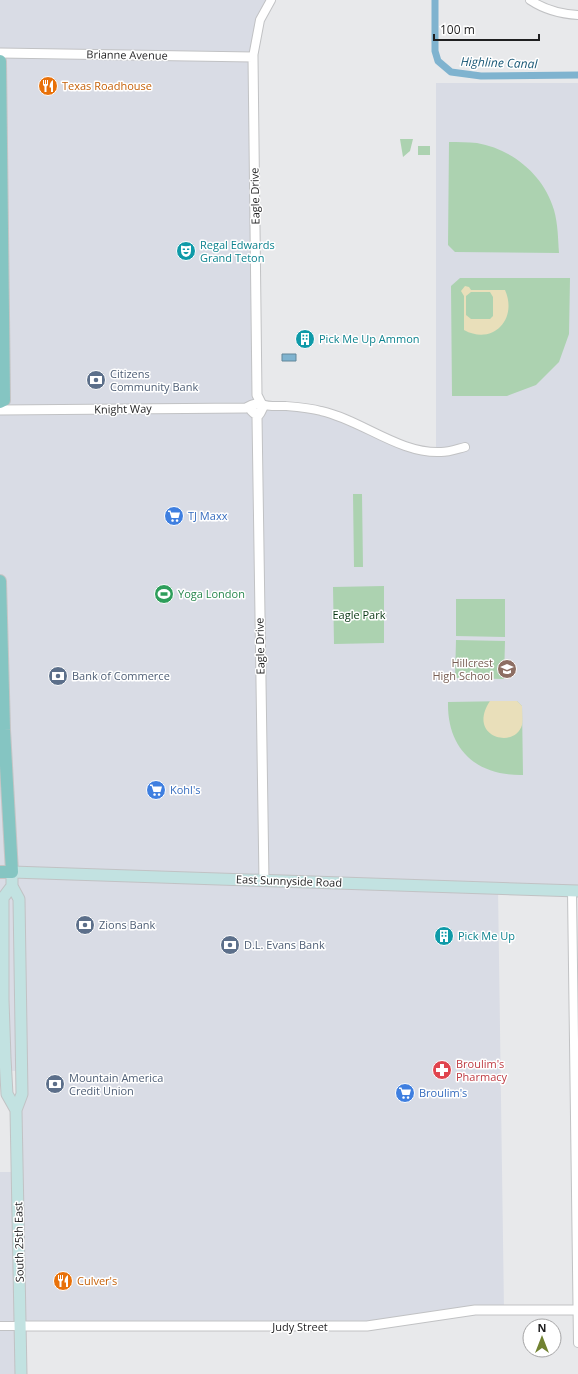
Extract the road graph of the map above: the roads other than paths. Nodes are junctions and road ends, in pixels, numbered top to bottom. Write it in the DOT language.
graph roads {
  1 [pos="271,0"];
  2 [pos="530,0"];
  3 [pos="578,14"];
  4 [pos="0,53"];
  5 [pos="253,57"];
  6 [pos="0,61"];
  7 [pos="0,110"];
  8 [pos="1,236"];
  9 [pos="0,402"];
  10 [pos="257,407"];
  11 [pos="0,410"];
  12 [pos="465,447"];
  13 [pos="0,581"];
  14 [pos="6,872"];
  15 [pos="264,880"];
  16 [pos="12,886"];
  17 [pos="575,891"];
  18 [pos="16,1110"];
  19 [pos="578,1310"];
  20 [pos="0,1326"];
  21 [pos="20,1326"];
  22 [pos="578,1343"];
  23 [pos="21,1374"];
  1 -- 5 [label="street, Eagle Drive"];
  2 -- 3 [label="street"];
  4 -- 5 [label="street, Brianne Avenue"];
  5 -- 10 [label="street, Eagle Drive"];
  6 -- 7 [label="main road"];
  7 -- 8 [label="main road"];
  8 -- 9 [label="main road"];
  10 -- 11 [label="street, Knight Way"];
  10 -- 12 [label="street, Knight Way"];
  10 -- 15 [label="street, Eagle Drive"];
  13 -- 14 [label="main road, South 25th East"];
  14 -- 15 [label="main road, East Sunnyside Road"];
  14 -- 16 [label="main road, South 25th East"];
  15 -- 17 [label="main road, East Sunnyside Road"];
  16 -- 18 [label="main road, South 25th East"];
  16 -- 18 [label="main road, South 25th East"];
  17 -- 19 [label="street"];
  18 -- 21 [label="main road, South 25th East"];
  19 -- 21 [label="street, Judy Street"];
  19 -- 22 [label="street"];
  20 -- 21 [label="street"];
  21 -- 23 [label="main road, South 25th East"];
}
